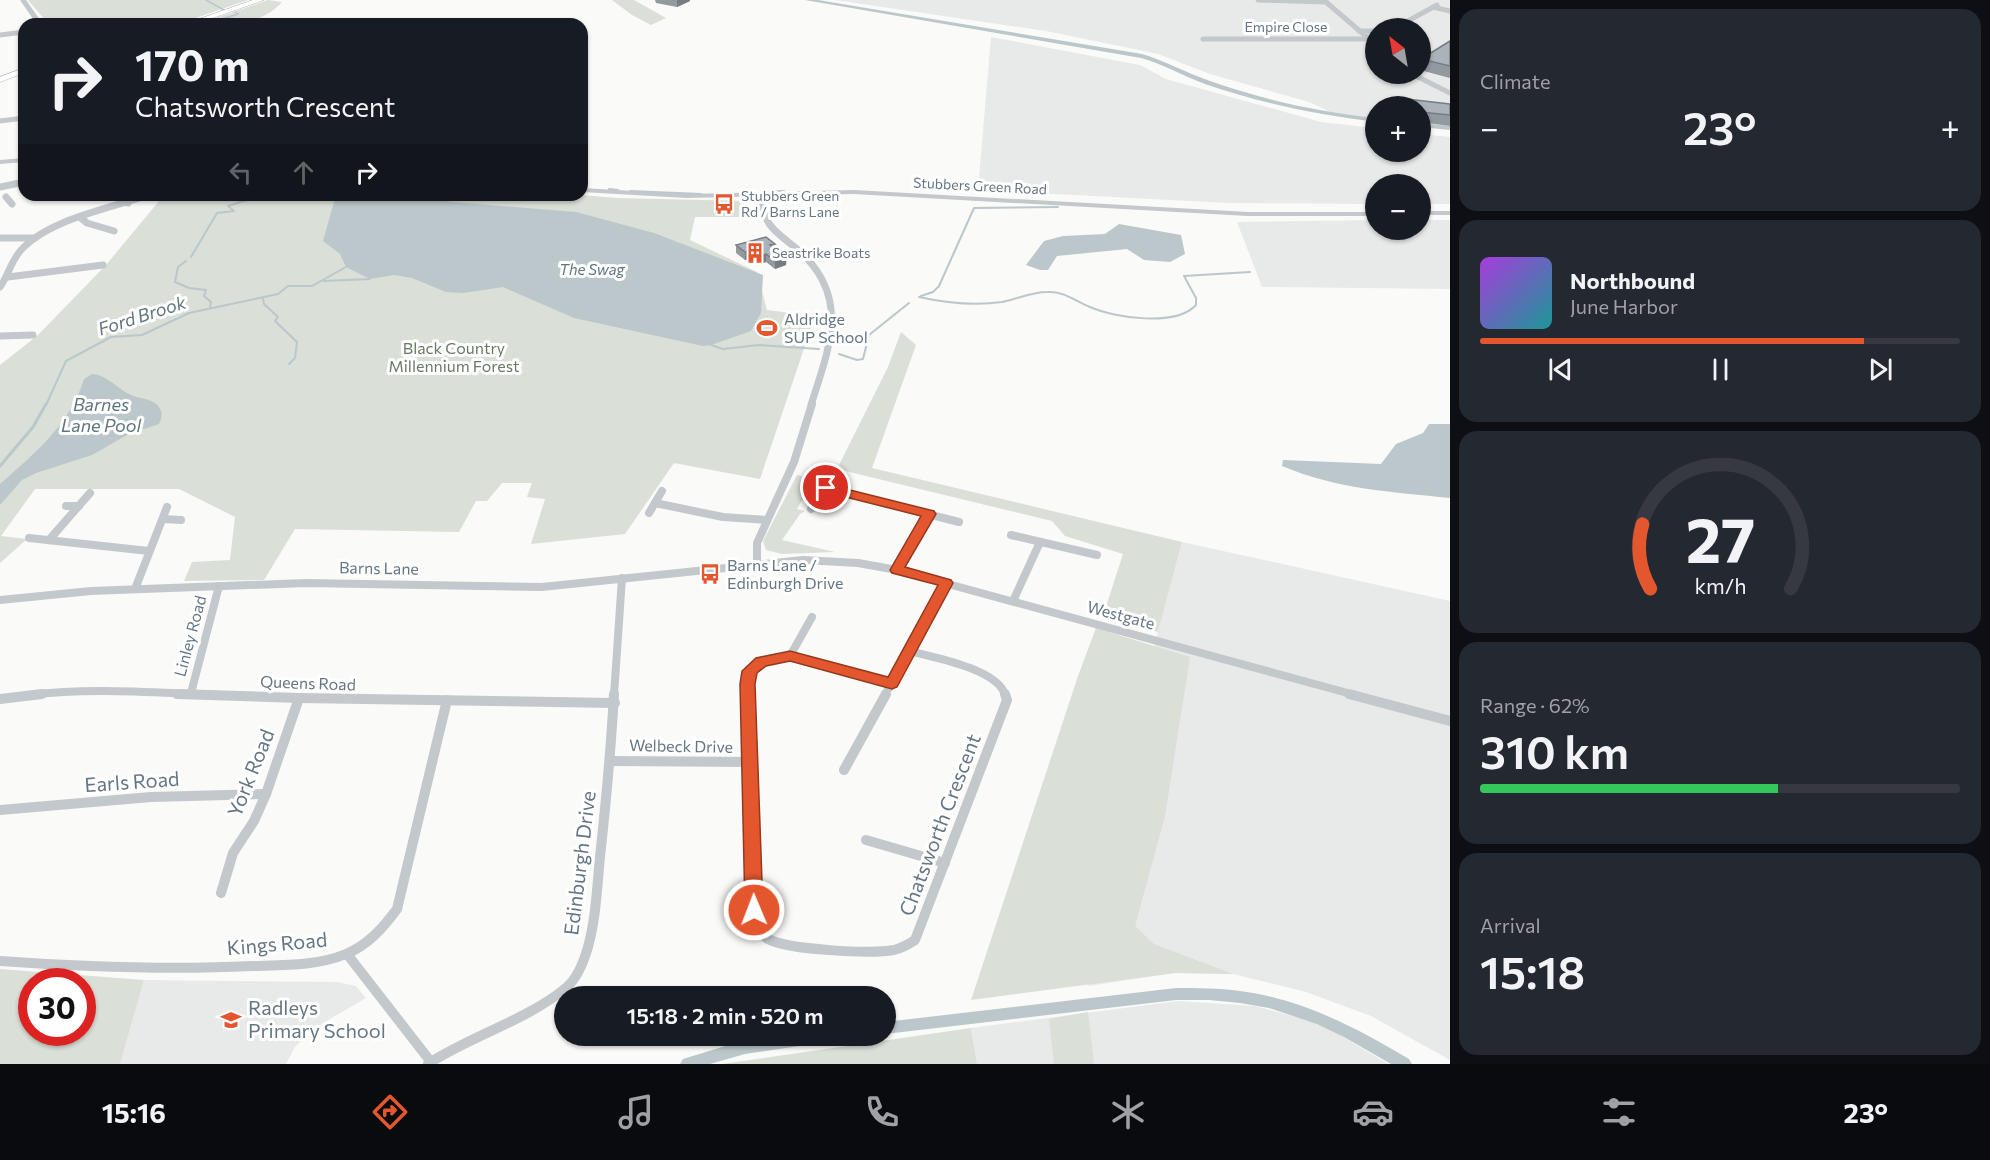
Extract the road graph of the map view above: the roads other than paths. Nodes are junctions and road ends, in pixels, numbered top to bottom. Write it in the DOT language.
graph roads {
  1 [pos="23,0"];
  2 [pos="260,0"];
  3 [pos="1258,0"];
  4 [pos="1326,1"];
  5 [pos="1450,11"];
  6 [pos="36,18"];
  7 [pos="207,18"];
  8 [pos="1413,18"];
  9 [pos="1359,31"];
  10 [pos="1365,31"];
  11 [pos="18,33"];
  12 [pos="0,35"];
  13 [pos="1365,36"];
  14 [pos="1203,39"];
  15 [pos="1365,39"];
  16 [pos="18,72"];
  17 [pos="0,80"];
  18 [pos="1431,84"];
  19 [pos="1450,93"];
  20 [pos="18,119"];
  21 [pos="0,121"];
  22 [pos="18,160"];
  23 [pos="0,162"];
  24 [pos="18,183"];
  25 [pos="0,187"];
  26 [pos="588,190"];
  27 [pos="761,195"];
  28 [pos="9,200"];
  29 [pos="124,201"];
  30 [pos="133,201"];
  31 [pos="0,202"];
  32 [pos="128,203"];
  33 [pos="1431,213"];
  34 [pos="1450,213"];
  35 [pos="1365,214"];
  36 [pos="81,218"];
  37 [pos="108,222"];
  38 [pos="101,227"];
  39 [pos="114,231"];
  40 [pos="0,238"];
  41 [pos="36,238"];
  42 [pos="103,265"];
  43 [pos="8,277"];
  44 [pos="0,287"];
  45 [pos="33,335"];
  46 [pos="0,336"];
  47 [pos="662,491"];
  48 [pos="90,493"];
  49 [pos="655,503"];
  50 [pos="66,506"];
  51 [pos="79,506"];
  52 [pos="167,507"];
  53 [pos="811,509"];
  54 [pos="648,513"];
  55 [pos="929,514"];
  56 [pos="163,519"];
  57 [pos="181,519"];
  58 [pos="765,520"];
  59 [pos="959,522"];
  60 [pos="1011,535"];
  61 [pos="29,538"];
  62 [pos="49,540"];
  63 [pos="1040,542"];
  64 [pos="149,551"];
  65 [pos="1097,555"];
  66 [pos="780,561"];
  67 [pos="757,563"];
  68 [pos="897,570"];
  69 [pos="622,578"];
  70 [pos="946,583"];
  71 [pos="219,586"];
  72 [pos="135,589"];
  73 [pos="0,600"];
  74 [pos="1013,601"];
  75 [pos="811,617"];
  76 [pos="909,651"];
  77 [pos="790,656"];
  78 [pos="892,684"];
  79 [pos="191,693"];
  80 [pos="299,698"];
  81 [pos="0,699"];
  82 [pos="447,700"];
  83 [pos="615,703"];
  84 [pos="1450,721"];
  85 [pos="610,761"];
  86 [pos="751,762"];
  87 [pos="844,770"];
  88 [pos="266,794"];
  89 [pos="0,810"];
  90 [pos="866,840"];
  91 [pos="945,863"];
  92 [pos="221,893"];
  93 [pos="347,954"];
  94 [pos="0,961"];
  95 [pos="429,1063"];
  1 -- 6 [label="street"];
  2 -- 7 [label="highway"];
  3 -- 4 [label="street"];
  4 -- 9 [label="street"];
  5 -- 8 [label="street"];
  9 -- 10 [label="street"];
  9 -- 13 [label="street"];
  11 -- 12 [label="street"];
  14 -- 15 [label="street, Empire Close"];
  16 -- 17 [label="highway"];
  18 -- 19 [label="street"];
  20 -- 21 [label="street"];
  22 -- 23 [label="street"];
  24 -- 25 [label="street"];
  26 -- 27 [label="street, Stubbers Green Road"];
  27 -- 35 [label="street, Stubbers Green Road"];
  27 -- 58 [label="street"];
  28 -- 31 [label="street"];
  29 -- 32 [label="street"];
  30 -- 32 [label="street"];
  32 -- 36 [label="street"];
  33 -- 34 [label="street"];
  36 -- 38 [label="street"];
  36 -- 41 [label="street"];
  37 -- 38 [label="street"];
  38 -- 39 [label="street"];
  40 -- 41 [label="street"];
  41 -- 43 [label="street"];
  42 -- 43 [label="street"];
  43 -- 44 [label="street"];
  45 -- 46 [label="street"];
  47 -- 49 [label="street"];
  48 -- 51 [label="street"];
  49 -- 54 [label="street"];
  49 -- 58 [label="street"];
  50 -- 51 [label="street"];
  51 -- 62 [label="street"];
  52 -- 56 [label="street"];
  53 -- 55 [label="street"];
  55 -- 59 [label="street"];
  55 -- 68 [label="street"];
  56 -- 57 [label="street"];
  56 -- 64 [label="street"];
  58 -- 67 [label="street"];
  60 -- 63 [label="street"];
  61 -- 62 [label="street"];
  62 -- 64 [label="street"];
  63 -- 65 [label="street"];
  63 -- 74 [label="street"];
  64 -- 72 [label="street"];
  66 -- 67 [label="street, Barns Lane"];
  66 -- 68 [label="street, Westgate"];
  67 -- 69 [label="street, Barns Lane"];
  68 -- 70 [label="street, Westgate"];
  69 -- 71 [label="street, Barns Lane"];
  69 -- 83 [label="street, Edinburgh Drive"];
  70 -- 74 [label="street, Westgate"];
  70 -- 76 [label="street"];
  71 -- 72 [label="street, Barns Lane"];
  71 -- 79 [label="street, Linley Road"];
  72 -- 73 [label="street, Barns Lane"];
  74 -- 84 [label="street, Westgate"];
  75 -- 77 [label="street"];
  76 -- 78 [label="street"];
  76 -- 91 [label="street, Chatsworth Crescent"];
  77 -- 78 [label="street, Chatsworth Crescent"];
  77 -- 86 [label="street, Chatsworth Crescent"];
  78 -- 87 [label="street"];
  79 -- 80 [label="street, Queens Road"];
  79 -- 81 [label="street, Queens Road"];
  80 -- 82 [label="street, Queens Road"];
  80 -- 88 [label="street, York Road"];
  82 -- 83 [label="street, Queens Road"];
  82 -- 93 [label="street, Kings Road"];
  83 -- 85 [label="street, Edinburgh Drive"];
  85 -- 86 [label="street, Welbeck Drive"];
  85 -- 95 [label="street, Edinburgh Drive"];
  86 -- 91 [label="street, Chatsworth Crescent"];
  88 -- 89 [label="street, Earls Road"];
  88 -- 92 [label="street, York Road"];
  90 -- 91 [label="street"];
  93 -- 94 [label="street, Kings Road"];
  93 -- 95 [label="street"];
}
